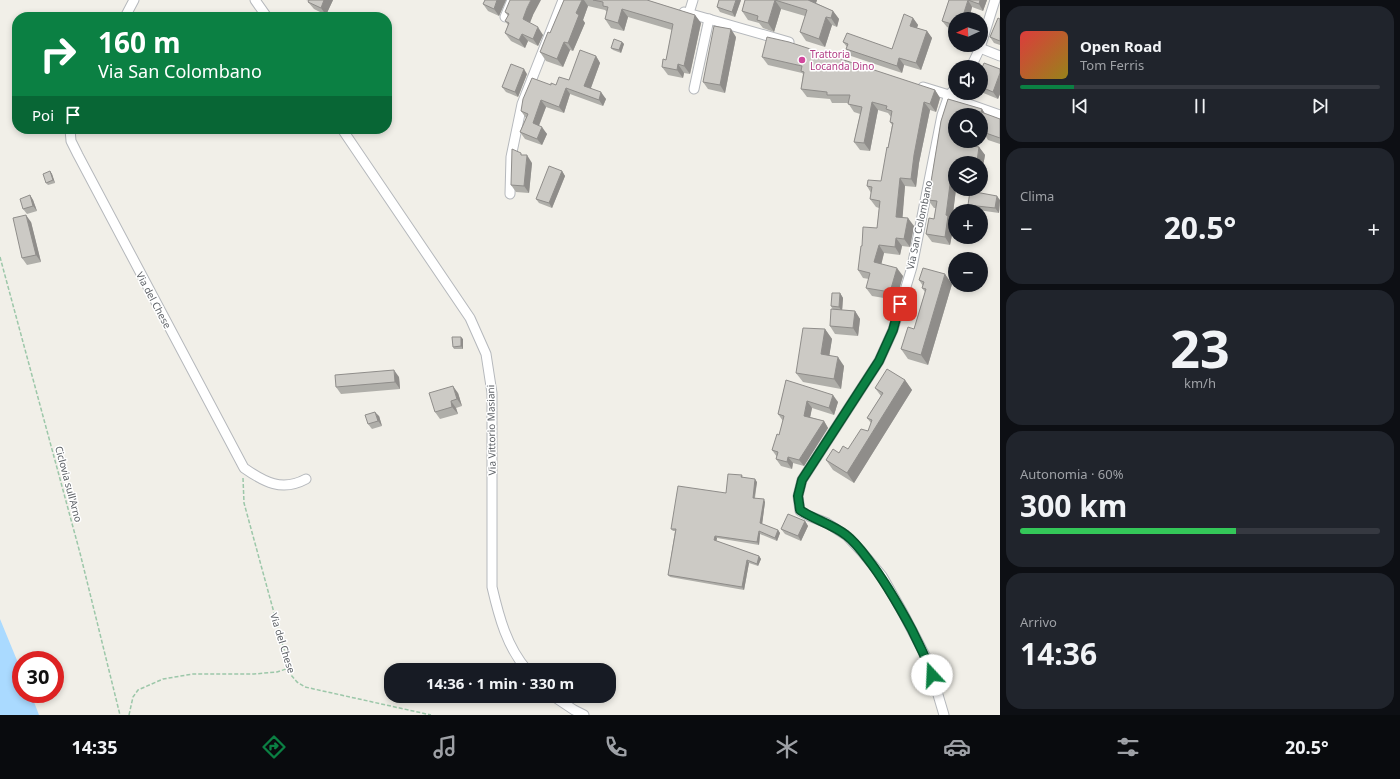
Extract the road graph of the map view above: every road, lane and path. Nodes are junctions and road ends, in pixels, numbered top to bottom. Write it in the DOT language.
graph roads {
  1 [pos="134,0"];
  2 [pos="255,0"];
  3 [pos="512,0"];
  4 [pos="563,0"];
  5 [pos="693,0"];
  6 [pos="995,0"];
  7 [pos="674,9"];
  8 [pos="128,12"];
  9 [pos="263,12"];
  10 [pos="689,13"];
  11 [pos="505,17"];
  12 [pos="709,19"];
  13 [pos="988,22"];
  14 [pos="796,44"];
  15 [pos="988,51"];
  16 [pos="1000,56"];
  17 [pos="912,83"];
  18 [pos="694,89"];
  19 [pos="948,91"];
  20 [pos="949,100"];
  21 [pos="959,100"];
  22 [pos="1000,115"];
  23 [pos="70,134"];
  24 [pos="345,134"];
  25 [pos="510,194"];
  26 [pos="0,257"];
  27 [pos="244,468"];
  28 [pos="306,479"];
  29 [pos="522,663"];
  30 [pos="289,668"];
  31 [pos="564,703"];
  32 [pos="120,715"];
  33 [pos="129,715"];
  34 [pos="431,715"];
  35 [pos="584,715"];
  36 [pos="944,715"];
  1 -- 8 [label="street"];
  2 -- 9 [label="street"];
  3 -- 11 [label="street"];
  4 -- 25 [label="street"];
  5 -- 10 [label="street"];
  6 -- 13 [label="street"];
  7 -- 10 [label="street"];
  10 -- 12 [label="street"];
  12 -- 14 [label="street"];
  12 -- 18 [label="street"];
  15 -- 16 [label="street"];
  17 -- 19 [label="street"];
  20 -- 36 [label="street, Via San Colombano"];
  21 -- 22 [label="street"];
  23 -- 27 [label="street, Via del Chese"];
  24 -- 29 [label="street, Via Vittorio Masiani"];
  26 -- 32 [label="path, Ciclovia sull'Arno"];
  27 -- 28 [label="street"];
  27 -- 30 [label="path, Via del Chese"];
  30 -- 33 [label="path"];
  30 -- 34 [label="path, Via del Chese"];
  31 -- 35 [label="street"];
}
